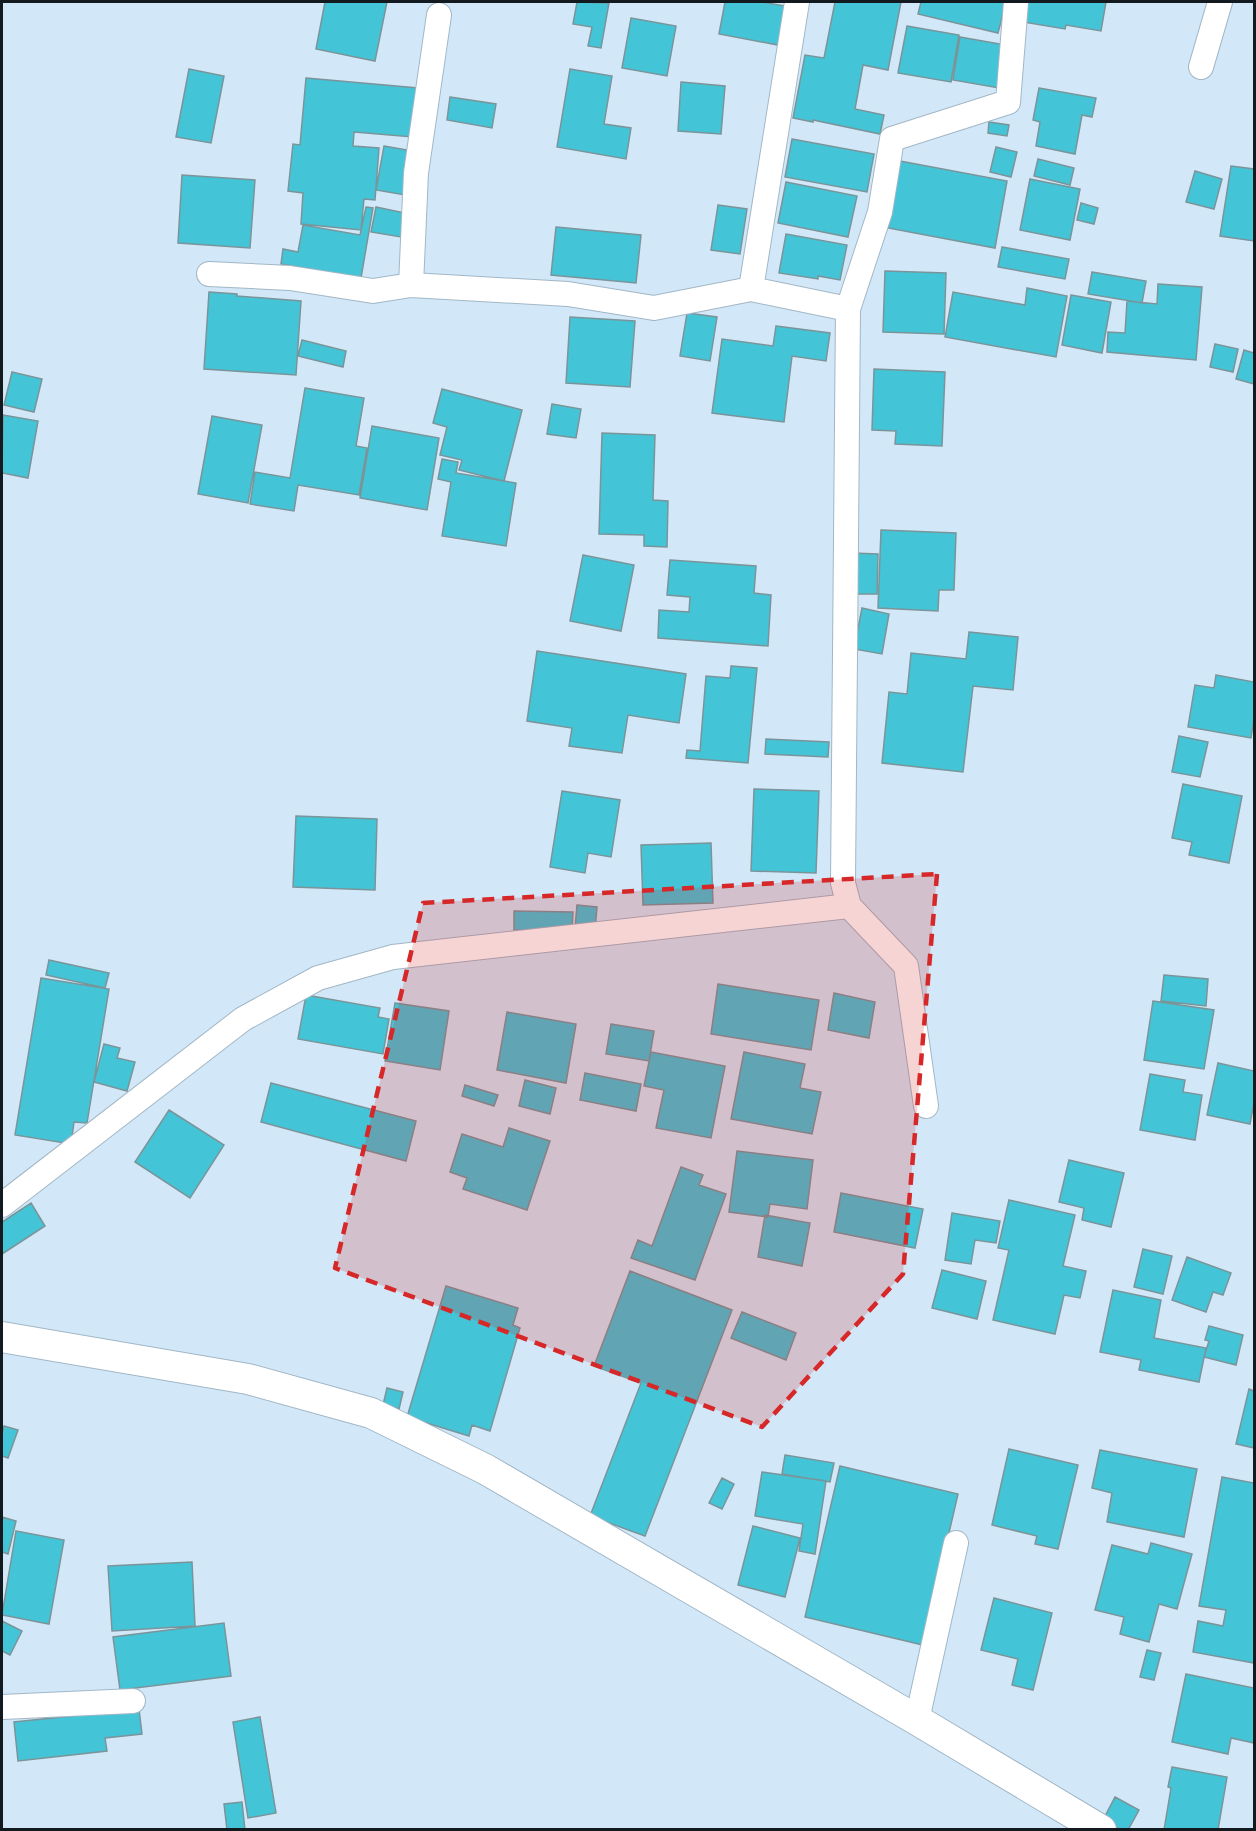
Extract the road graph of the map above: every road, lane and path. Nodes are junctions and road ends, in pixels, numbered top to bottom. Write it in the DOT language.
graph roads {
  1 [pos="797,2"];
  2 [pos="1016,2"];
  3 [pos="1220,2"];
  4 [pos="439,15"];
  5 [pos="1201,67"];
  6 [pos="209,274"];
  7 [pos="411,285"];
  8 [pos="751,289"];
  9 [pos="848,309"];
  10 [pos="849,906"];
  11 [pos="927,1106"];
  12 [pos="2,1205"];
  13 [pos="2,1337"];
  14 [pos="956,1542"];
  15 [pos="133,1701"];
  16 [pos="2,1707"];
  17 [pos="917,1720"];
  18 [pos="1101,1830"];
  1 -- 8 [label="street"];
  2 -- 9 [label="street"];
  3 -- 5 [label="street"];
  4 -- 7 [label="street"];
  6 -- 7 [label="street"];
  7 -- 8 [label="street"];
  8 -- 9 [label="street"];
  9 -- 10 [label="street"];
  10 -- 11 [label="street"];
  10 -- 12 [label="street"];
  13 -- 17 [label="street"];
  14 -- 17 [label="street"];
  15 -- 16 [label="street"];
  17 -- 18 [label="street"];
}
